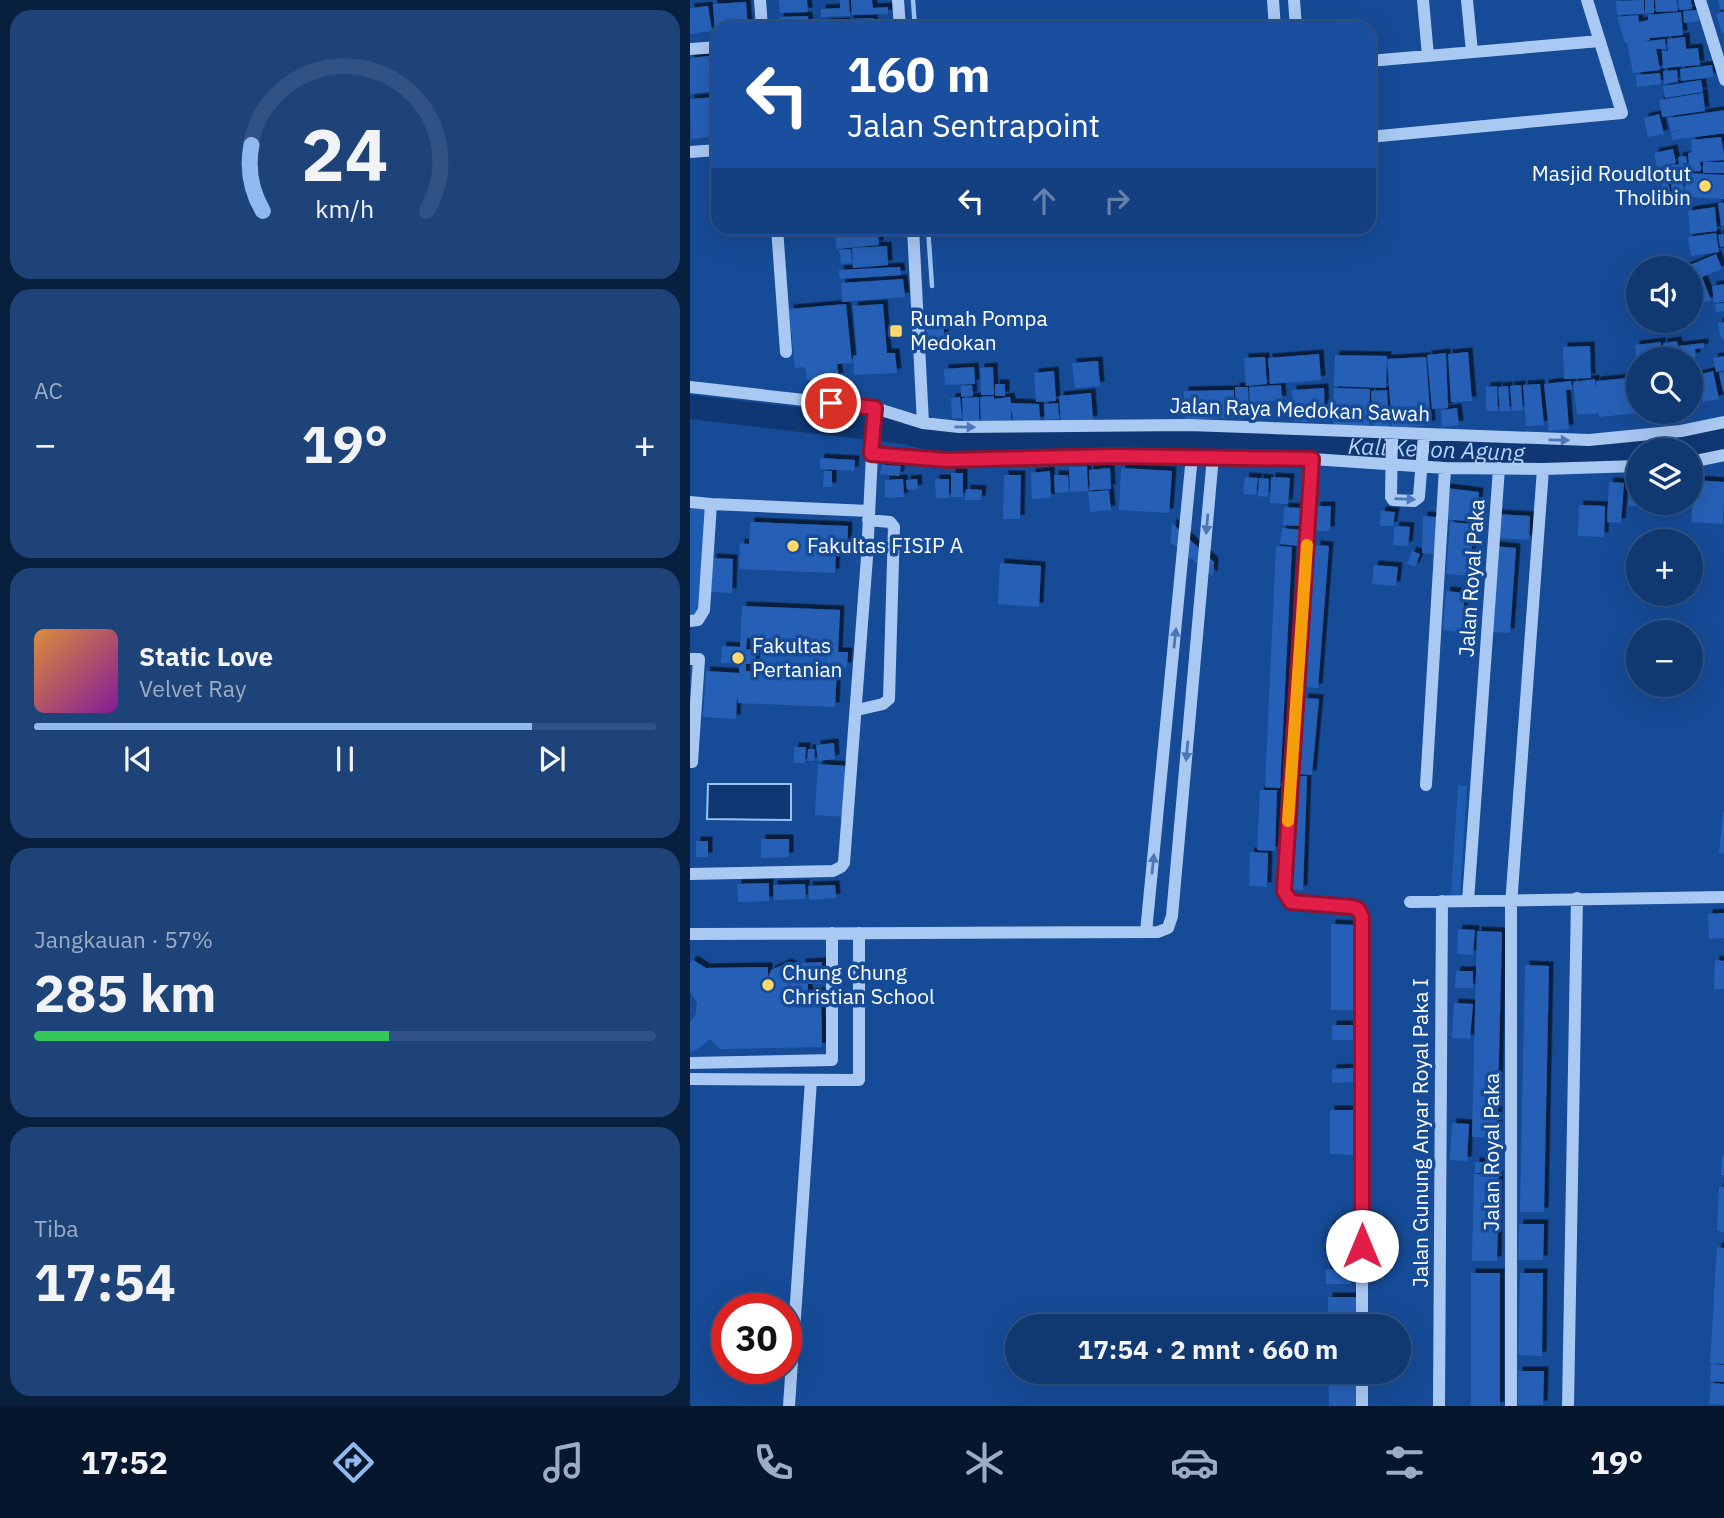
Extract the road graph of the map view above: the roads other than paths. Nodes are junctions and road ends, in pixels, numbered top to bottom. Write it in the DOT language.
graph roads {
  1 [pos="760,0"];
  2 [pos="898,0"];
  3 [pos="1273,0"];
  4 [pos="1294,0"];
  5 [pos="1423,0"];
  6 [pos="1467,0"];
  7 [pos="1587,0"];
  8 [pos="1700,0"];
  9 [pos="762,21"];
  10 [pos="900,21"];
  11 [pos="1274,21"];
  12 [pos="1296,21"];
  13 [pos="1599,41"];
  14 [pos="711,48"];
  15 [pos="690,49"];
  16 [pos="1472,52"];
  17 [pos="1428,56"];
  18 [pos="1376,60"];
  19 [pos="1724,80"];
  20 [pos="1376,136"];
  21 [pos="711,150"];
  22 [pos="690,152"];
  23 [pos="778,235"];
  24 [pos="913,235"];
  25 [pos="786,352"];
  26 [pos="690,387"];
  27 [pos="874,413"];
  28 [pos="1724,422"];
  29 [pos="923,423"];
  30 [pos="1392,436"];
  31 [pos="1424,436"];
  32 [pos="872,449"];
  33 [pos="1724,455"];
  34 [pos="1192,456"];
  35 [pos="1213,457"];
  36 [pos="1312,459"];
  37 [pos="1703,459"];
  38 [pos="1391,461"];
  39 [pos="1423,462"];
  40 [pos="1626,466"];
  41 [pos="1445,468"];
  42 [pos="1499,468"];
  43 [pos="1543,469"];
  44 [pos="690,502"];
  45 [pos="711,504"];
  46 [pos="869,515"];
  47 [pos="690,621"];
  48 [pos="690,659"];
  49 [pos="857,710"];
  50 [pos="690,762"];
  51 [pos="1426,785"];
  52 [pos="690,874"];
  53 [pos="1724,897"];
  54 [pos="1577,898"];
  55 [pos="1512,899"];
  56 [pos="1442,901"];
  57 [pos="1468,901"];
  58 [pos="1410,902"];
  59 [pos="1146,932"];
  60 [pos="832,933"];
  61 [pos="859,933"];
  62 [pos="690,934"];
  63 [pos="690,1063"];
  64 [pos="690,1079"];
  65 [pos="811,1080"];
  66 [pos="1362,1314"];
  67 [pos="1362,1384"];
  68 [pos="789,1406"];
  69 [pos="1362,1406"];
  70 [pos="1439,1406"];
  71 [pos="1511,1406"];
  72 [pos="1568,1406"];
  1 -- 9 [label="street"];
  2 -- 10 [label="street"];
  3 -- 11 [label="street"];
  4 -- 12 [label="street"];
  5 -- 17 [label="street"];
  6 -- 16 [label="street"];
  7 -- 13 [label="street"];
  8 -- 19 [label="street"];
  13 -- 16 [label="street"];
  13 -- 20 [label="street"];
  14 -- 15 [label="street"];
  16 -- 17 [label="street"];
  17 -- 18 [label="street"];
  21 -- 22 [label="street"];
  23 -- 25 [label="street"];
  24 -- 29 [label="street"];
  26 -- 27 [label="street, Jalan Raya Medokan Sawah"];
  27 -- 29 [label="street, Jalan Raya Medokan Sawah"];
  27 -- 32 [label="street"];
  31 -- 28 [label="street, Jalan Raya Medokan Sawah, one-way"];
  29 -- 30 [label="street, Jalan Raya Medokan Sawah, one-way"];
  30 -- 31 [label="street, Jalan Raya Medokan Sawah"];
  30 -- 38 [label="street"];
  31 -- 39 [label="street"];
  32 -- 34 [label="street"];
  32 -- 46 [label="street"];
  33 -- 37 [label="street"];
  34 -- 35 [label="street"];
  59 -- 34 [label="street, one-way"];
  35 -- 36 [label="street"];
  35 -- 59 [label="street, one-way"];
  36 -- 38 [label="street"];
  36 -- 66 [label="street"];
  38 -- 39 [label="street"];
  38 -- 39 [label="street, one-way"];
  39 -- 41 [label="street"];
  40 -- 43 [label="street"];
  41 -- 42 [label="street"];
  41 -- 51 [label="street"];
  42 -- 43 [label="street"];
  42 -- 57 [label="street, Jalan Royal Paka"];
  43 -- 55 [label="street, Jalan Royal Paka"];
  44 -- 45 [label="street"];
  45 -- 46 [label="street"];
  45 -- 47 [label="street"];
  46 -- 49 [label="street"];
  46 -- 49 [label="street"];
  48 -- 50 [label="street"];
  49 -- 52 [label="street"];
  53 -- 54 [label="street"];
  54 -- 55 [label="street"];
  54 -- 72 [label="street"];
  55 -- 57 [label="street"];
  55 -- 71 [label="street, Jalan Royal Paka"];
  56 -- 57 [label="street"];
  56 -- 58 [label="street"];
  56 -- 70 [label="street, Jalan Gunung Anyar Royal Paka I"];
  59 -- 61 [label="street"];
  60 -- 61 [label="street"];
  60 -- 62 [label="street"];
  60 -- 63 [label="street"];
  61 -- 65 [label="street"];
  64 -- 65 [label="street"];
  65 -- 68 [label="street"];
  67 -- 69 [label="street"];
}
